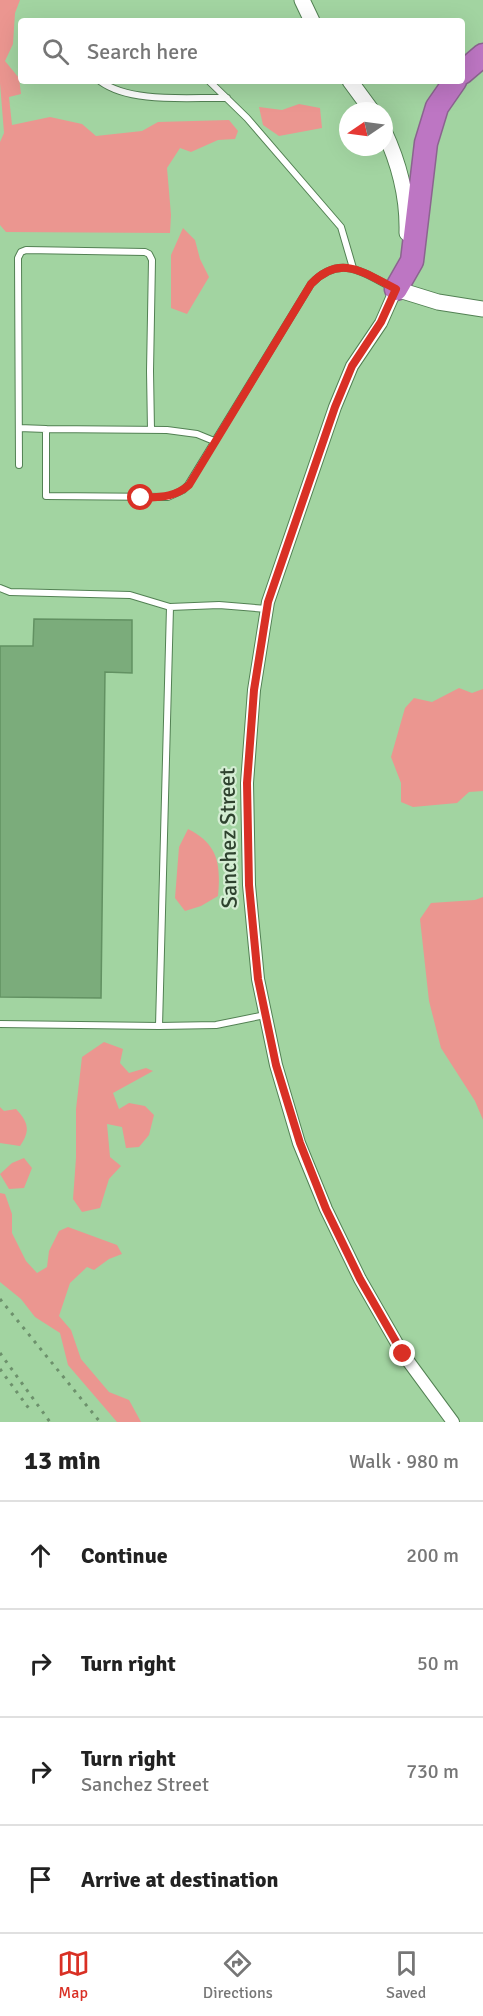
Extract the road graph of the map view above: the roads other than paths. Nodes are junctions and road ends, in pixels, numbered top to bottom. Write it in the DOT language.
graph roads {
  1 [pos="302,0"];
  2 [pos="311,18"];
  3 [pos="483,55"];
  4 [pos="465,70"];
  5 [pos="105,84"];
  6 [pos="212,84"];
  7 [pos="352,84"];
  8 [pos="452,84"];
  9 [pos="228,98"];
  10 [pos="365,102"];
  11 [pos="393,150"];
  12 [pos="353,268"];
  13 [pos="396,289"];
  14 [pos="483,309"];
  15 [pos="19,428"];
  16 [pos="46,429"];
  17 [pos="151,430"];
  18 [pos="214,441"];
  19 [pos="19,465"];
  20 [pos="0,588"];
  21 [pos="170,607"];
  22 [pos="267,609"];
  23 [pos="266,1015"];
  24 [pos="0,1024"];
  25 [pos="159,1026"];
  26 [pos="453,1422"];
  1 -- 2 [label="street"];
  3 -- 4 [label="highway"];
  5 -- 9 [label="lane"];
  6 -- 9 [label="lane"];
  7 -- 10 [label="street"];
  8 -- 13 [label="highway"];
  9 -- 12 [label="lane"];
  11 -- 13 [label="street, Sanchez Street"];
  12 -- 13 [label="lane"];
  12 -- 18 [label="lane"];
  13 -- 14 [label="street"];
  13 -- 22 [label="street, Sanchez Street"];
  15 -- 16 [label="lane"];
  15 -- 17 [label="lane"];
  15 -- 19 [label="lane"];
  16 -- 17 [label="lane"];
  16 -- 18 [label="lane"];
  17 -- 18 [label="lane"];
  20 -- 21 [label="lane"];
  21 -- 22 [label="lane"];
  21 -- 25 [label="lane"];
  22 -- 23 [label="street, Sanchez Street"];
  23 -- 25 [label="lane"];
  23 -- 26 [label="street, Sanchez Street"];
  24 -- 25 [label="lane"];
}
